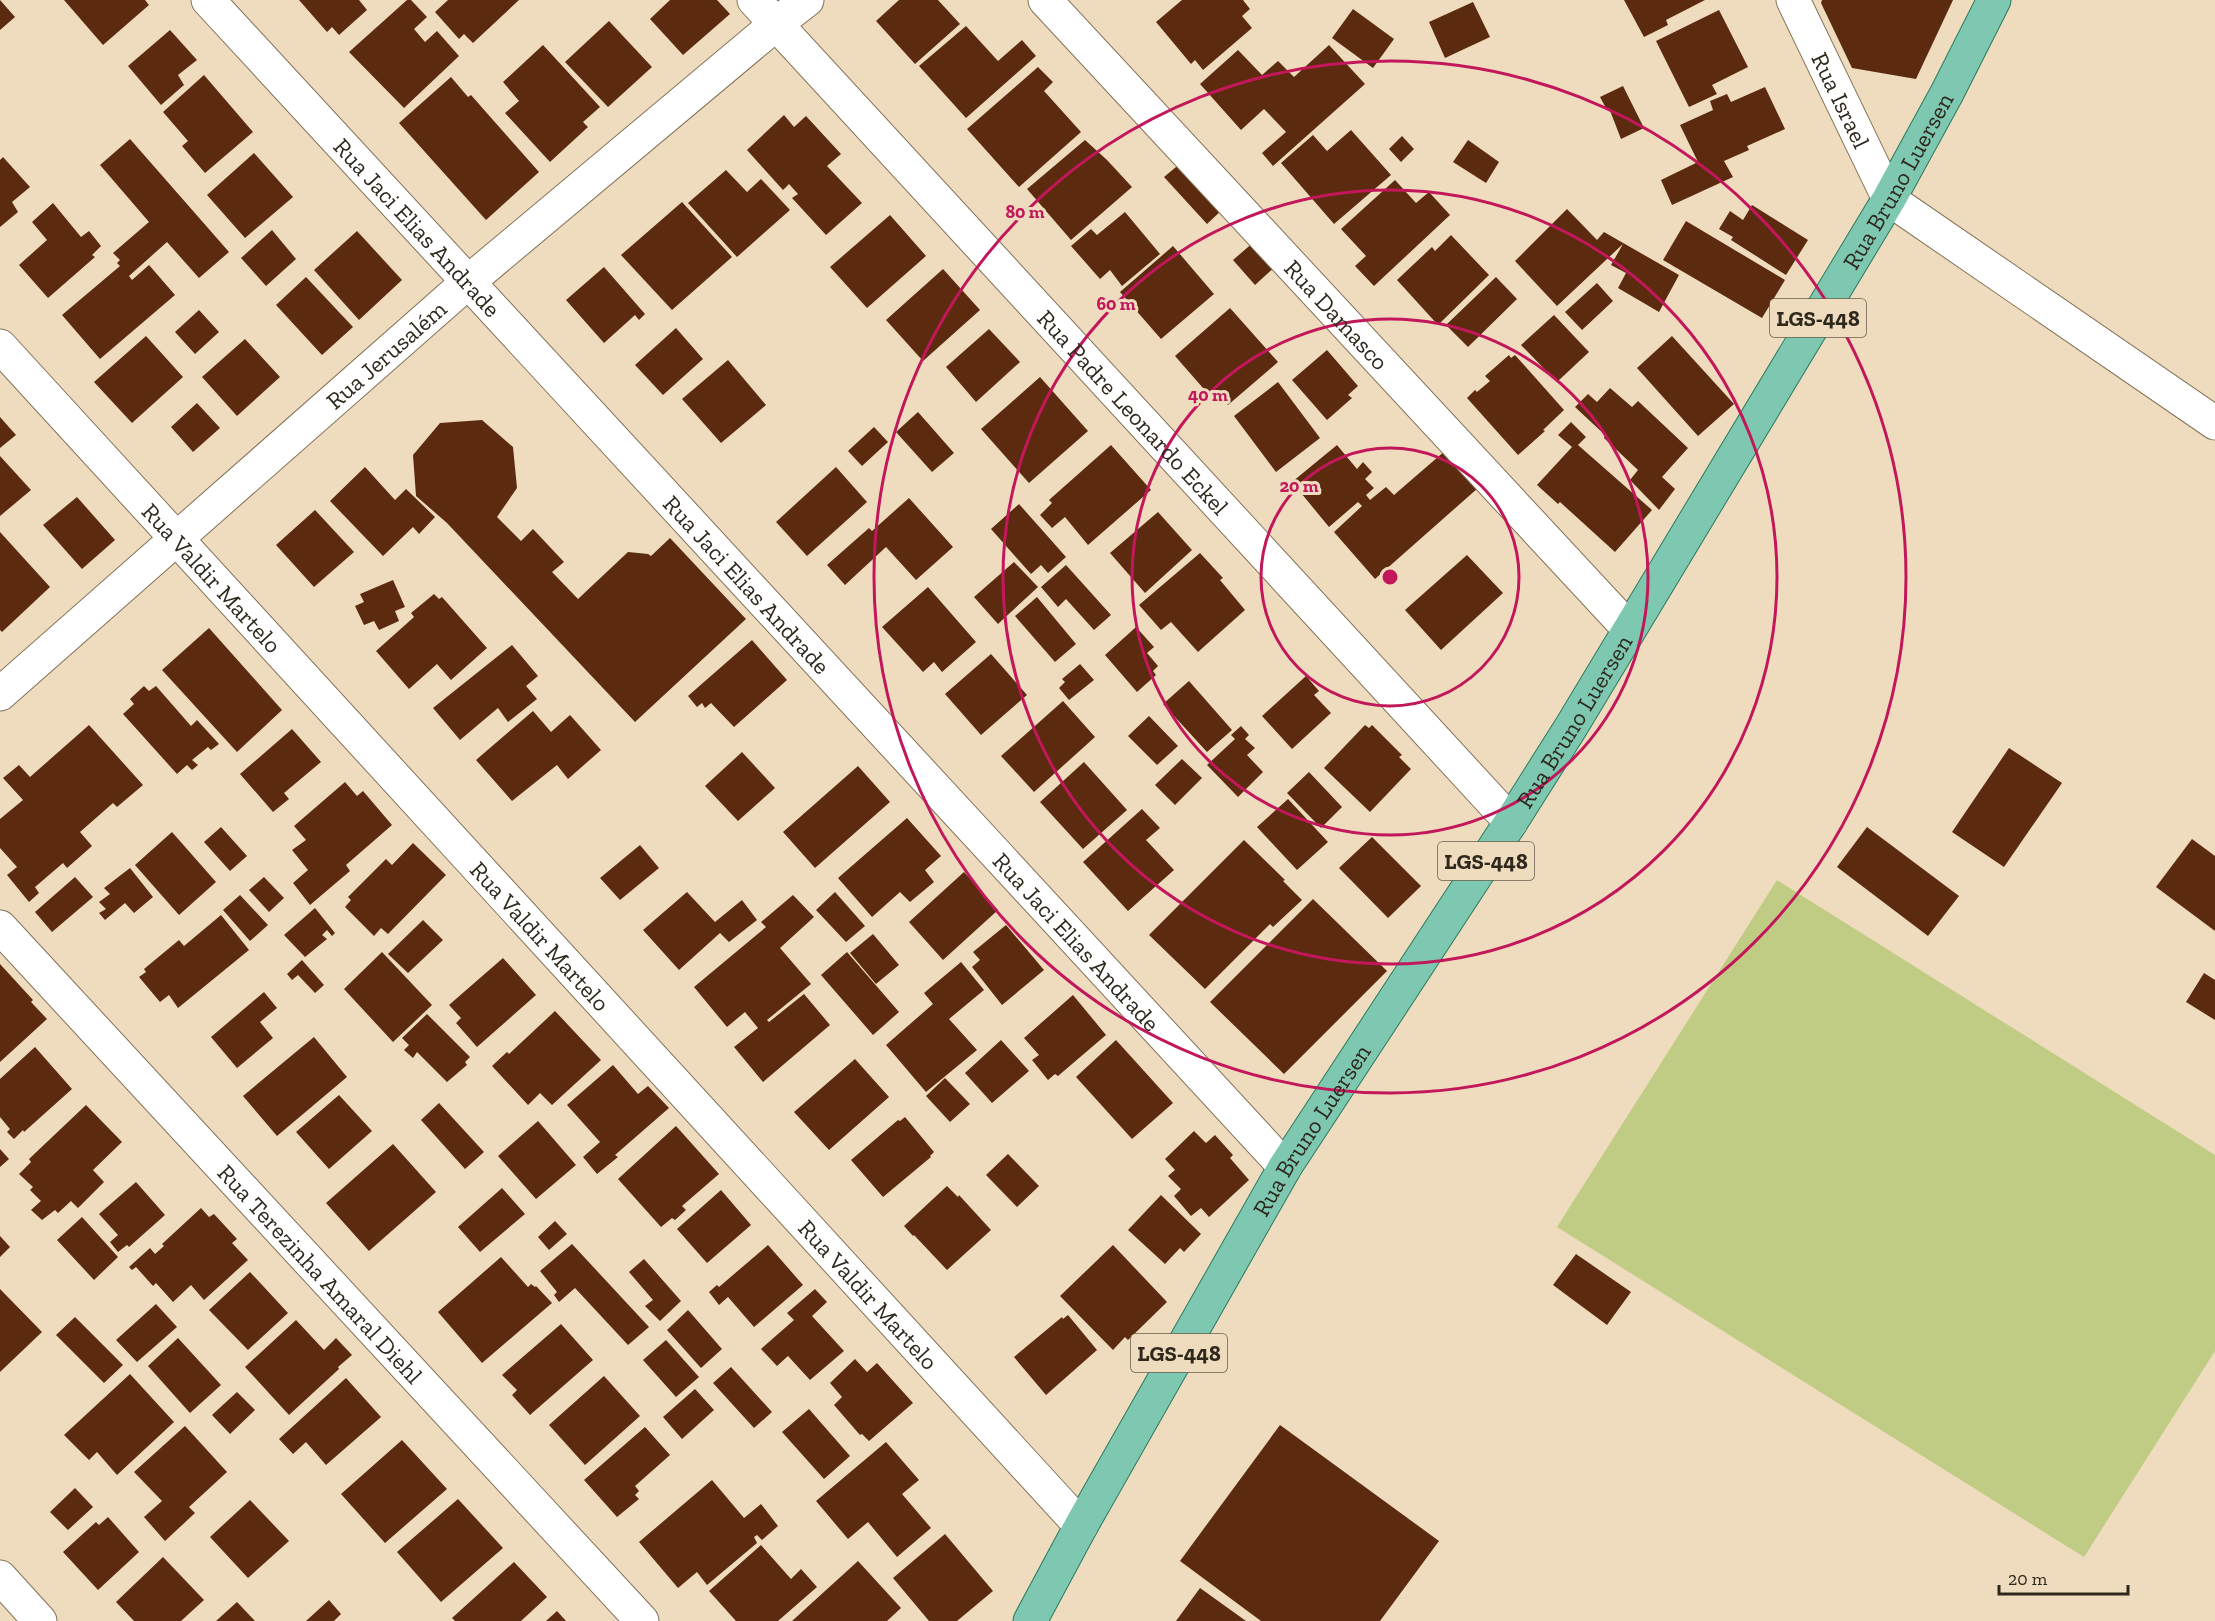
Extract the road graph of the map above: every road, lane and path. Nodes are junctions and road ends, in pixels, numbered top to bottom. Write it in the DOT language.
graph roads {
  1 [pos="208,0"];
  2 [pos="754,0"];
  3 [pos="807,0"];
  4 [pos="1045,0"];
  5 [pos="1794,0"];
  6 [pos="1994,0"];
  7 [pos="776,24"];
  8 [pos="1889,199"];
  9 [pos="468,282"];
  10 [pos="0,346"];
  11 [pos="2215,423"];
  12 [pos="176,539"];
  13 [pos="1629,629"];
  14 [pos="0,694"];
  15 [pos="1511,822"];
  16 [pos="0,927"];
  17 [pos="1285,1167"];
  18 [pos="1081,1526"];
  19 [pos="0,1577"];
  20 [pos="40,1621"];
  21 [pos="642,1621"];
  22 [pos="1030,1621"];
  1 -- 9 [label="street, Rua Jaci Elias Andrade"];
  2 -- 7 [label="street, Rua Padre Leonardo Eckel"];
  3 -- 7 [label="street, Rua Jerusalém"];
  4 -- 13 [label="street, Rua Damasco"];
  5 -- 8 [label="street, Rua Israel"];
  6 -- 8 [label="main road, Rua Bruno Luersen / LGS-448"];
  7 -- 9 [label="street, Rua Jerusalém"];
  7 -- 15 [label="street, Rua Padre Leonardo Eckel"];
  8 -- 11 [label="street"];
  8 -- 13 [label="main road, Rua Bruno Luersen / LGS-448"];
  9 -- 12 [label="street, Rua Jerusalém"];
  9 -- 17 [label="street, Rua Jaci Elias Andrade"];
  10 -- 12 [label="street, Rua Valdir Martelo"];
  12 -- 14 [label="street, Rua Jerusalém"];
  12 -- 18 [label="street, Rua Valdir Martelo"];
  13 -- 15 [label="main road, Rua Bruno Luersen / LGS-448"];
  15 -- 17 [label="main road, Rua Bruno Luersen / LGS-448"];
  16 -- 21 [label="street, Rua Terezinha Amaral Diehl"];
  17 -- 18 [label="main road, Rua Bruno Luersen / LGS-448"];
  18 -- 22 [label="main road, Rua Bruno Luersen / LGS-448"];
  19 -- 20 [label="street"];
}
